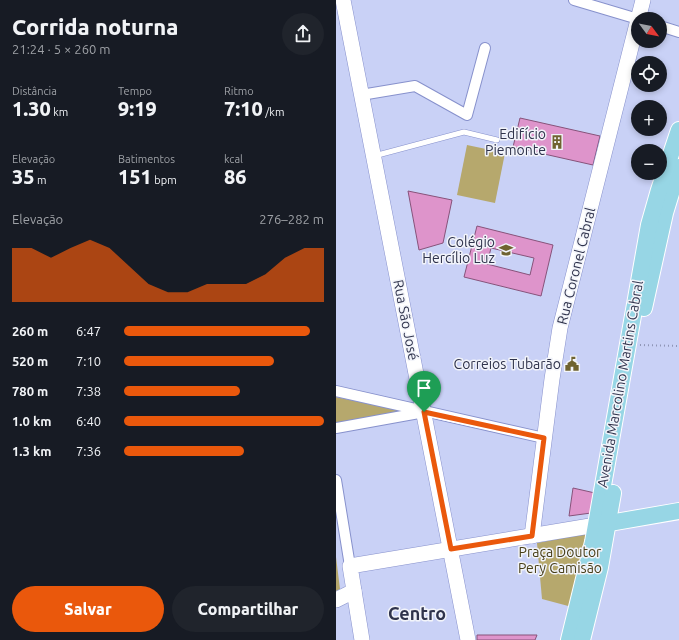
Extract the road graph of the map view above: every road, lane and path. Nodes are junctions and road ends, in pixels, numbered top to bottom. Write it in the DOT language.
graph roads {
  1 [pos="343,0"];
  2 [pos="574,0"];
  3 [pos="643,0"];
  4 [pos="640,12"];
  5 [pos="631,17"];
  6 [pos="667,28"];
  7 [pos="679,32"];
  8 [pos="631,47"];
  9 [pos="485,48"];
  10 [pos="361,95"];
  11 [pos="679,130"];
  12 [pos="497,140"];
  13 [pos="374,156"];
  14 [pos="679,167"];
  15 [pos="638,345"];
  16 [pos="679,346"];
  17 [pos="336,391"];
  18 [pos="424,412"];
  19 [pos="336,428"];
  20 [pos="544,438"];
  21 [pos="336,480"];
  22 [pos="679,511"];
  23 [pos="339,517"];
  24 [pos="602,524"];
  25 [pos="532,536"];
  26 [pos="451,549"];
  27 [pos="350,566"];
  28 [pos="354,591"];
  29 [pos="336,600"];
  30 [pos="362,640"];
  31 [pos="468,640"];
  32 [pos="569,640"];
  33 [pos="582,640"];
  1 -- 10 [label="street, Rua São José"];
  2 -- 5 [label="street"];
  3 -- 4 [label="street, Rua Coronel Cabral"];
  6 -- 7 [label="street"];
  8 -- 20 [label="street, Rua Coronel Cabral"];
  9 -- 10 [label="street"];
  10 -- 13 [label="street, Rua São José"];
  11 -- 24 [label="main road, Avenida Marcolino Martins Cabral"];
  12 -- 13 [label="lane"];
  13 -- 18 [label="street, Rua São José"];
  14 -- 15 [label="main road, Avenida Marcolino Martins Cabral"];
  15 -- 16 [label="path"];
  15 -- 24 [label="main road, Avenida Marcolino Martins Cabral"];
  17 -- 18 [label="street"];
  18 -- 19 [label="street"];
  18 -- 20 [label="street"];
  18 -- 26 [label="street, Rua São José"];
  20 -- 25 [label="street, Rua Coronel Cabral"];
  21 -- 23 [label="street"];
  22 -- 24 [label="main road"];
  23 -- 27 [label="street"];
  24 -- 25 [label="street"];
  24 -- 32 [label="main road, Avenida Marcolino Martins Cabral"];
  24 -- 33 [label="main road, Avenida Marcolino Martins Cabral"];
  25 -- 26 [label="street"];
  26 -- 27 [label="street"];
  26 -- 31 [label="street, Rua São José"];
  27 -- 28 [label="street"];
  28 -- 29 [label="street"];
  28 -- 30 [label="street"];
}
